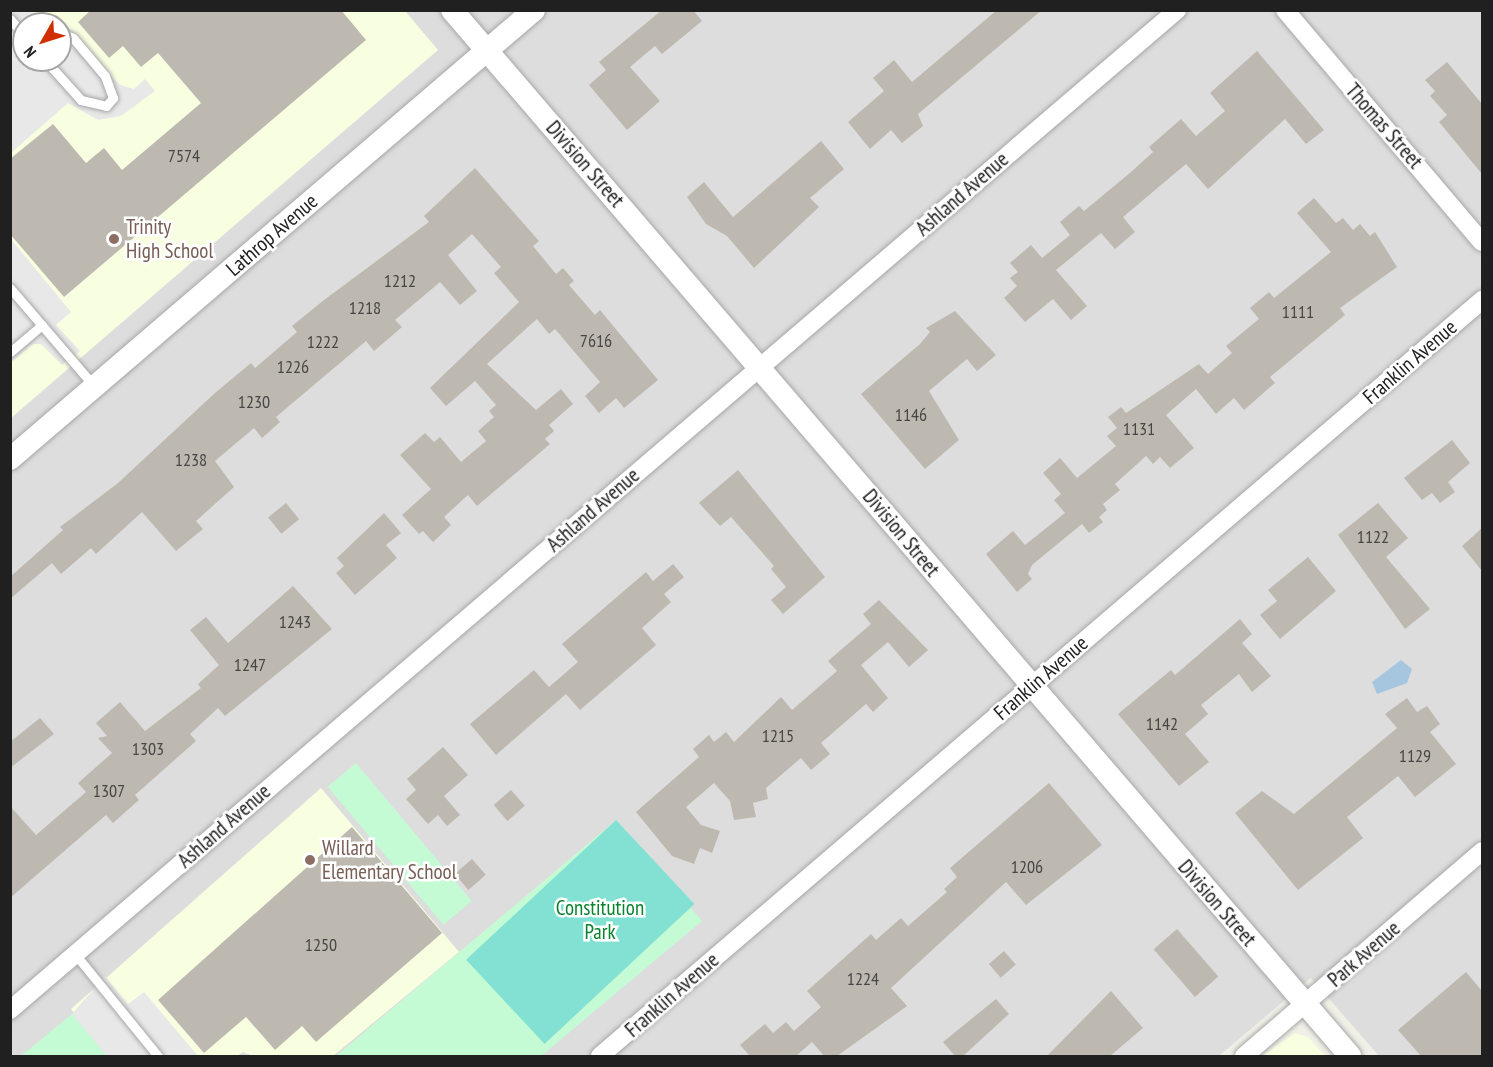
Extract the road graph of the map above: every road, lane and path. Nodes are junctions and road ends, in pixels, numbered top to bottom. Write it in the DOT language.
graph roads {
  1 [pos="452,10"];
  2 [pos="534,10"];
  3 [pos="1177,10"];
  4 [pos="1285,10"];
  5 [pos="72,38"];
  6 [pos="487,51"];
  7 [pos="56,72"];
  8 [pos="1482,242"];
  9 [pos="10,288"];
  10 [pos="1482,300"];
  11 [pos="42,325"];
  12 [pos="10,352"];
  13 [pos="760,366"];
  14 [pos="95,387"];
  15 [pos="10,459"];
  16 [pos="1032,687"];
  17 [pos="1482,851"];
  18 [pos="75,954"];
  19 [pos="1305,1005"];
  20 [pos="10,1010"];
  21 [pos="158,1056"];
  22 [pos="600,1056"];
  23 [pos="1244,1056"];
  24 [pos="1350,1056"];
  1 -- 6 [label="street, Division Street"];
  2 -- 6 [label="street, Lathrop Avenue"];
  3 -- 13 [label="street, Ashland Avenue"];
  4 -- 8 [label="street, Thomas Street"];
  5 -- 7 [label="lane"];
  6 -- 13 [label="street, Division Street"];
  6 -- 14 [label="street, Lathrop Avenue"];
  9 -- 11 [label="lane"];
  10 -- 16 [label="street, Franklin Avenue"];
  11 -- 12 [label="lane"];
  11 -- 14 [label="lane"];
  13 -- 16 [label="street, Division Street"];
  13 -- 18 [label="street, Ashland Avenue"];
  14 -- 15 [label="street, Lathrop Avenue"];
  16 -- 19 [label="street, Division Street"];
  16 -- 22 [label="street, Franklin Avenue"];
  17 -- 19 [label="street, Park Avenue"];
  18 -- 20 [label="street, Ashland Avenue"];
  18 -- 21 [label="lane"];
  19 -- 23 [label="street, Park Avenue"];
  19 -- 24 [label="street, Division Street"];
}
